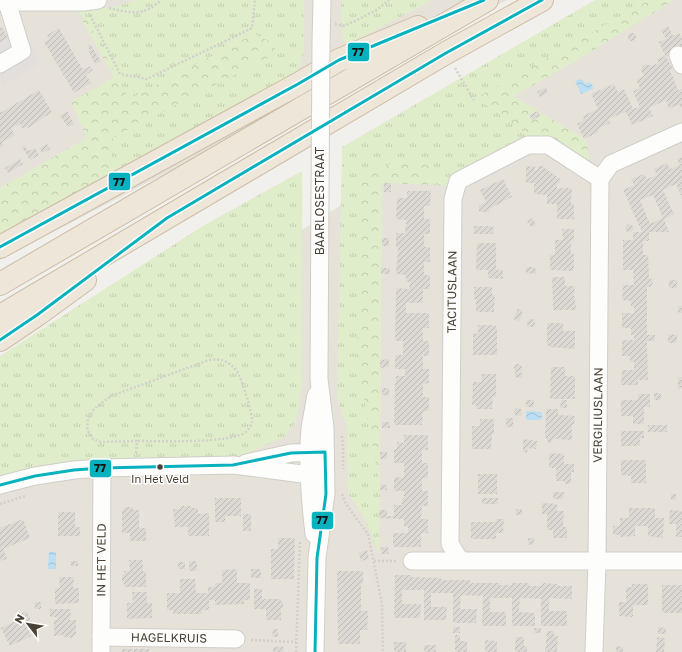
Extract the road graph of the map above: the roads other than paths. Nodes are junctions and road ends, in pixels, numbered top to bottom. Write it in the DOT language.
graph roads {
  1 [pos="322,0"];
  2 [pos="484,0"];
  3 [pos="487,0"];
  4 [pos="542,0"];
  5 [pos="91,1"];
  6 [pos="4,2"];
  7 [pos="0,64"];
  8 [pos="682,132"];
  9 [pos="600,179"];
  10 [pos="167,218"];
  11 [pos="0,247"];
  12 [pos="0,284"];
  13 [pos="0,316"];
  14 [pos="0,340"];
  15 [pos="318,452"];
  16 [pos="233,465"];
  17 [pos="102,468"];
  18 [pos="318,474"];
  19 [pos="0,485"];
  20 [pos="460,560"];
  21 [pos="412,561"];
  22 [pos="682,561"];
  23 [pos="597,562"];
  24 [pos="236,639"];
  25 [pos="101,645"];
  26 [pos="315,652"];
  27 [pos="594,652"];
  1 -- 15 [label="street, BAARLOSESTRAAT, bridge"];
  2 -- 11 [label="highway"];
  3 -- 12 [label="highway"];
  4 -- 10 [label="highway"];
  5 -- 6 [label="street"];
  6 -- 7 [label="street"];
  8 -- 9 [label="street"];
  9 -- 20 [label="street, TACITUSLAAN"];
  9 -- 23 [label="street, VERGILIUSLAAN"];
  10 -- 13 [label="highway"];
  10 -- 14 [label="highway"];
  15 -- 16 [label="street"];
  15 -- 18 [label="street, BAARLOSESTRAAT"];
  16 -- 17 [label="street"];
  16 -- 18 [label="street"];
  17 -- 19 [label="street"];
  17 -- 25 [label="street, IN HET VELD"];
  18 -- 26 [label="street, BAARLOSESTRAAT"];
  20 -- 21 [label="street"];
  20 -- 23 [label="street"];
  22 -- 23 [label="street"];
  23 -- 27 [label="street, VERGILIUSLAAN"];
  24 -- 25 [label="street, HAGELKRUIS"];
}
